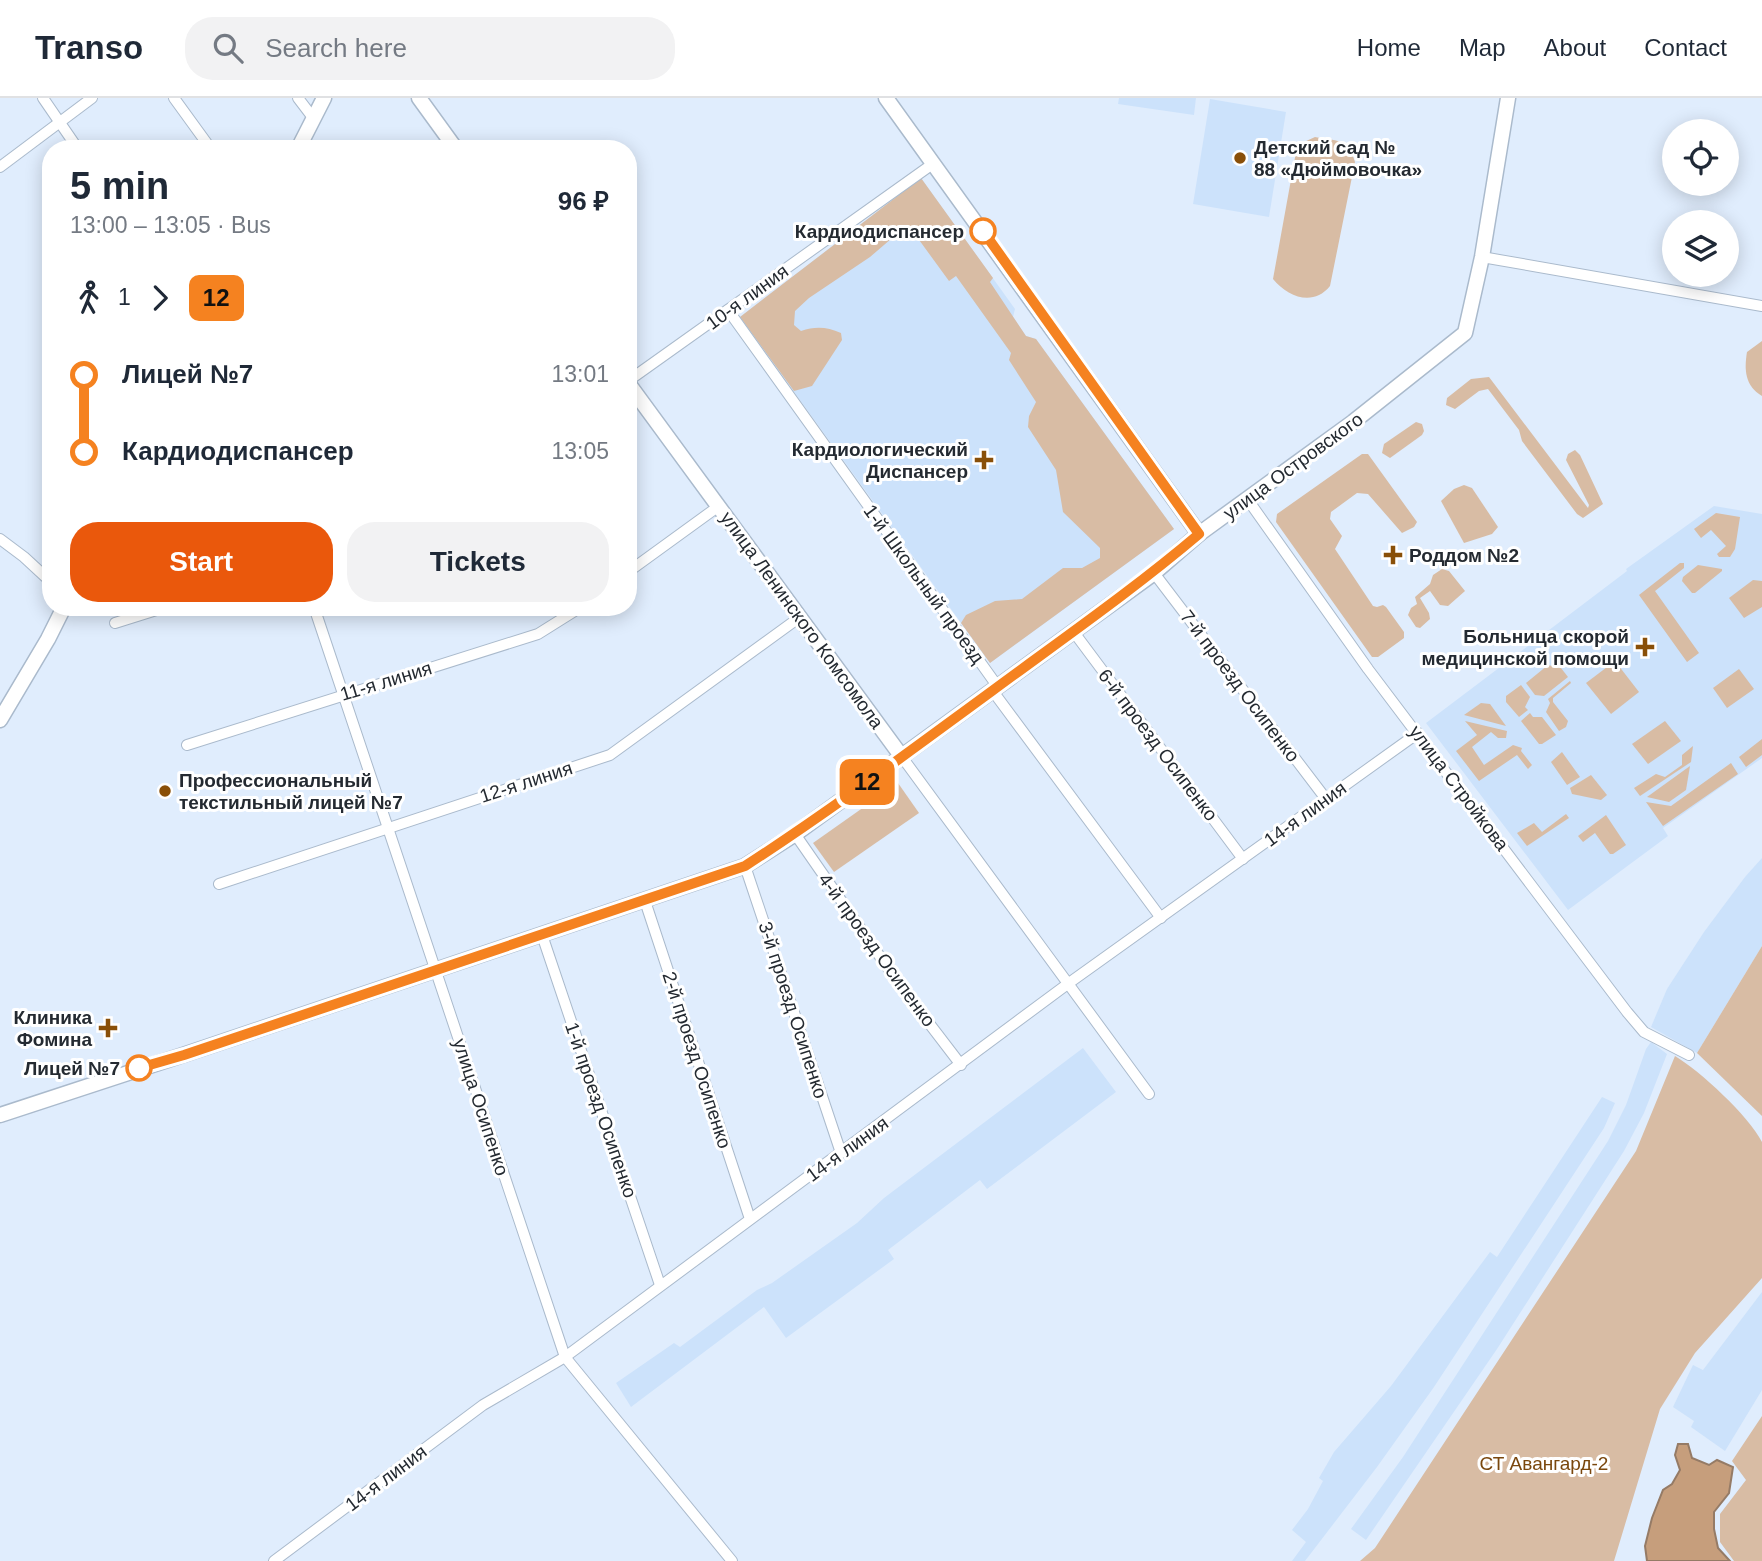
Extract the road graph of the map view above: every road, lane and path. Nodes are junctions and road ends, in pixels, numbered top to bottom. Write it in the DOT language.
graph roads {
  1 [pos="43,98"];
  2 [pos="92,98"];
  3 [pos="174,98"];
  4 [pos="299,98"];
  5 [pos="324,98"];
  6 [pos="419,98"];
  7 [pos="886,98"];
  8 [pos="1508,98"];
  9 [pos="314,119"];
  10 [pos="59,121"];
  11 [pos="72,140"];
  12 [pos="204,140"];
  13 [pos="303,140"];
  14 [pos="449,140"];
  15 [pos="934,163"];
  16 [pos="0,167"];
  17 [pos="1482,257"];
  18 [pos="1762,306"];
  19 [pos="728,310"];
  20 [pos="637,383"];
  21 [pos="637,398"];
  22 [pos="1248,500"];
  23 [pos="719,506"];
  24 [pos="1199,534"];
  25 [pos="0,539"];
  26 [pos="637,565"];
  27 [pos="1154,573"];
  28 [pos="42,574"];
  29 [pos="60,616"];
  30 [pos="137,616"];
  31 [pos="317,616"];
  32 [pos="567,616"];
  33 [pos="800,617"];
  34 [pos="115,623"];
  35 [pos="1073,631"];
  36 [pos="995,688"];
  37 [pos="342,695"];
  38 [pos="0,720"];
  39 [pos="1418,733"];
  40 [pos="187,745"];
  41 [pos="902,757"];
  42 [pos="1326,799"];
  43 [pos="386,828"];
  44 [pos="795,834"];
  45 [pos="1242,859"];
  46 [pos="745,866"];
  47 [pos="219,884"];
  48 [pos="645,901"];
  49 [pos="1161,918"];
  50 [pos="542,935"];
  51 [pos="435,969"];
  52 [pos="1069,983"];
  53 [pos="1689,1055"];
  54 [pos="961,1065"];
  55 [pos="1149,1094"];
  56 [pos="0,1115"];
  57 [pos="841,1153"];
  58 [pos="750,1219"];
  59 [pos="660,1285"];
  60 [pos="565,1357"];
  61 [pos="274,1561"];
  62 [pos="732,1561"];
  1 -- 10 [label="street"];
  2 -- 10 [label="street"];
  3 -- 12 [label="street"];
  4 -- 9 [label="street"];
  5 -- 9 [label="street"];
  6 -- 14 [label="street"];
  7 -- 15 [label="street"];
  8 -- 17 [label="street, улица Островского"];
  9 -- 13 [label="street"];
  10 -- 11 [label="street"];
  10 -- 16 [label="street"];
  15 -- 19 [label="street, 10-я линия"];
  15 -- 24 [label="street"];
  17 -- 18 [label="street"];
  17 -- 22 [label="street, улица Островского"];
  19 -- 20 [label="street, 10-я линия"];
  19 -- 36 [label="street, 1-й Школьный проезд"];
  21 -- 23 [label="street, улица Ленинского Комсомола"];
  22 -- 24 [label="street, улица Островского"];
  22 -- 39 [label="street, улица Стройкова"];
  23 -- 26 [label="street"];
  23 -- 33 [label="street, улица Ленинского Комсомола"];
  24 -- 27 [label="street, улица Островского"];
  25 -- 28 [label="street"];
  27 -- 35 [label="street, улица Островского"];
  27 -- 42 [label="street, 7-й проезд Осипенко"];
  29 -- 38 [label="street"];
  30 -- 34 [label="street"];
  31 -- 37 [label="street, улица Осипенко"];
  32 -- 37 [label="street, 11-я линия"];
  33 -- 41 [label="street, улица Ленинского Комсомола"];
  33 -- 43 [label="street, 12-я линия"];
  35 -- 36 [label="street, улица Островского"];
  35 -- 45 [label="street, 6-й проезд Осипенко"];
  36 -- 41 [label="street, улица Островского"];
  36 -- 49 [label="street, 1-й Школьный проезд"];
  37 -- 40 [label="street, 11-я линия"];
  37 -- 43 [label="street, улица Осипенко"];
  39 -- 42 [label="street, 14-я линия"];
  39 -- 53 [label="street, улица Стройкова"];
  41 -- 44 [label="street, улица Островского"];
  41 -- 52 [label="street, улица Ленинского Комсомола"];
  42 -- 45 [label="street, 14-я линия"];
  43 -- 47 [label="street, 12-я линия"];
  43 -- 51 [label="street, улица Осипенко"];
  44 -- 46 [label="street, улица Островского"];
  44 -- 54 [label="street, 4-й проезд Осипенко"];
  45 -- 49 [label="street, 14-я линия"];
  46 -- 48 [label="street, улица Островского"];
  46 -- 57 [label="street, 3-й проезд Осипенко"];
  48 -- 50 [label="street, улица Островского"];
  48 -- 58 [label="street, 2-й проезд Осипенко"];
  49 -- 52 [label="street, 14-я линия"];
  50 -- 51 [label="street, улица Островского"];
  50 -- 59 [label="street, 1-й проезд Осипенко"];
  51 -- 56 [label="street, улица Островского"];
  51 -- 60 [label="street, улица Осипенко"];
  52 -- 54 [label="street, 14-я линия"];
  52 -- 55 [label="street, улица Ленинского Комсомола"];
  54 -- 57 [label="street, 14-я линия"];
  57 -- 58 [label="street, 14-я линия"];
  58 -- 59 [label="street, 14-я линия"];
  59 -- 60 [label="street, 14-я линия"];
  60 -- 61 [label="street, 14-я линия"];
  60 -- 62 [label="street, улица Осипенко"];
}
